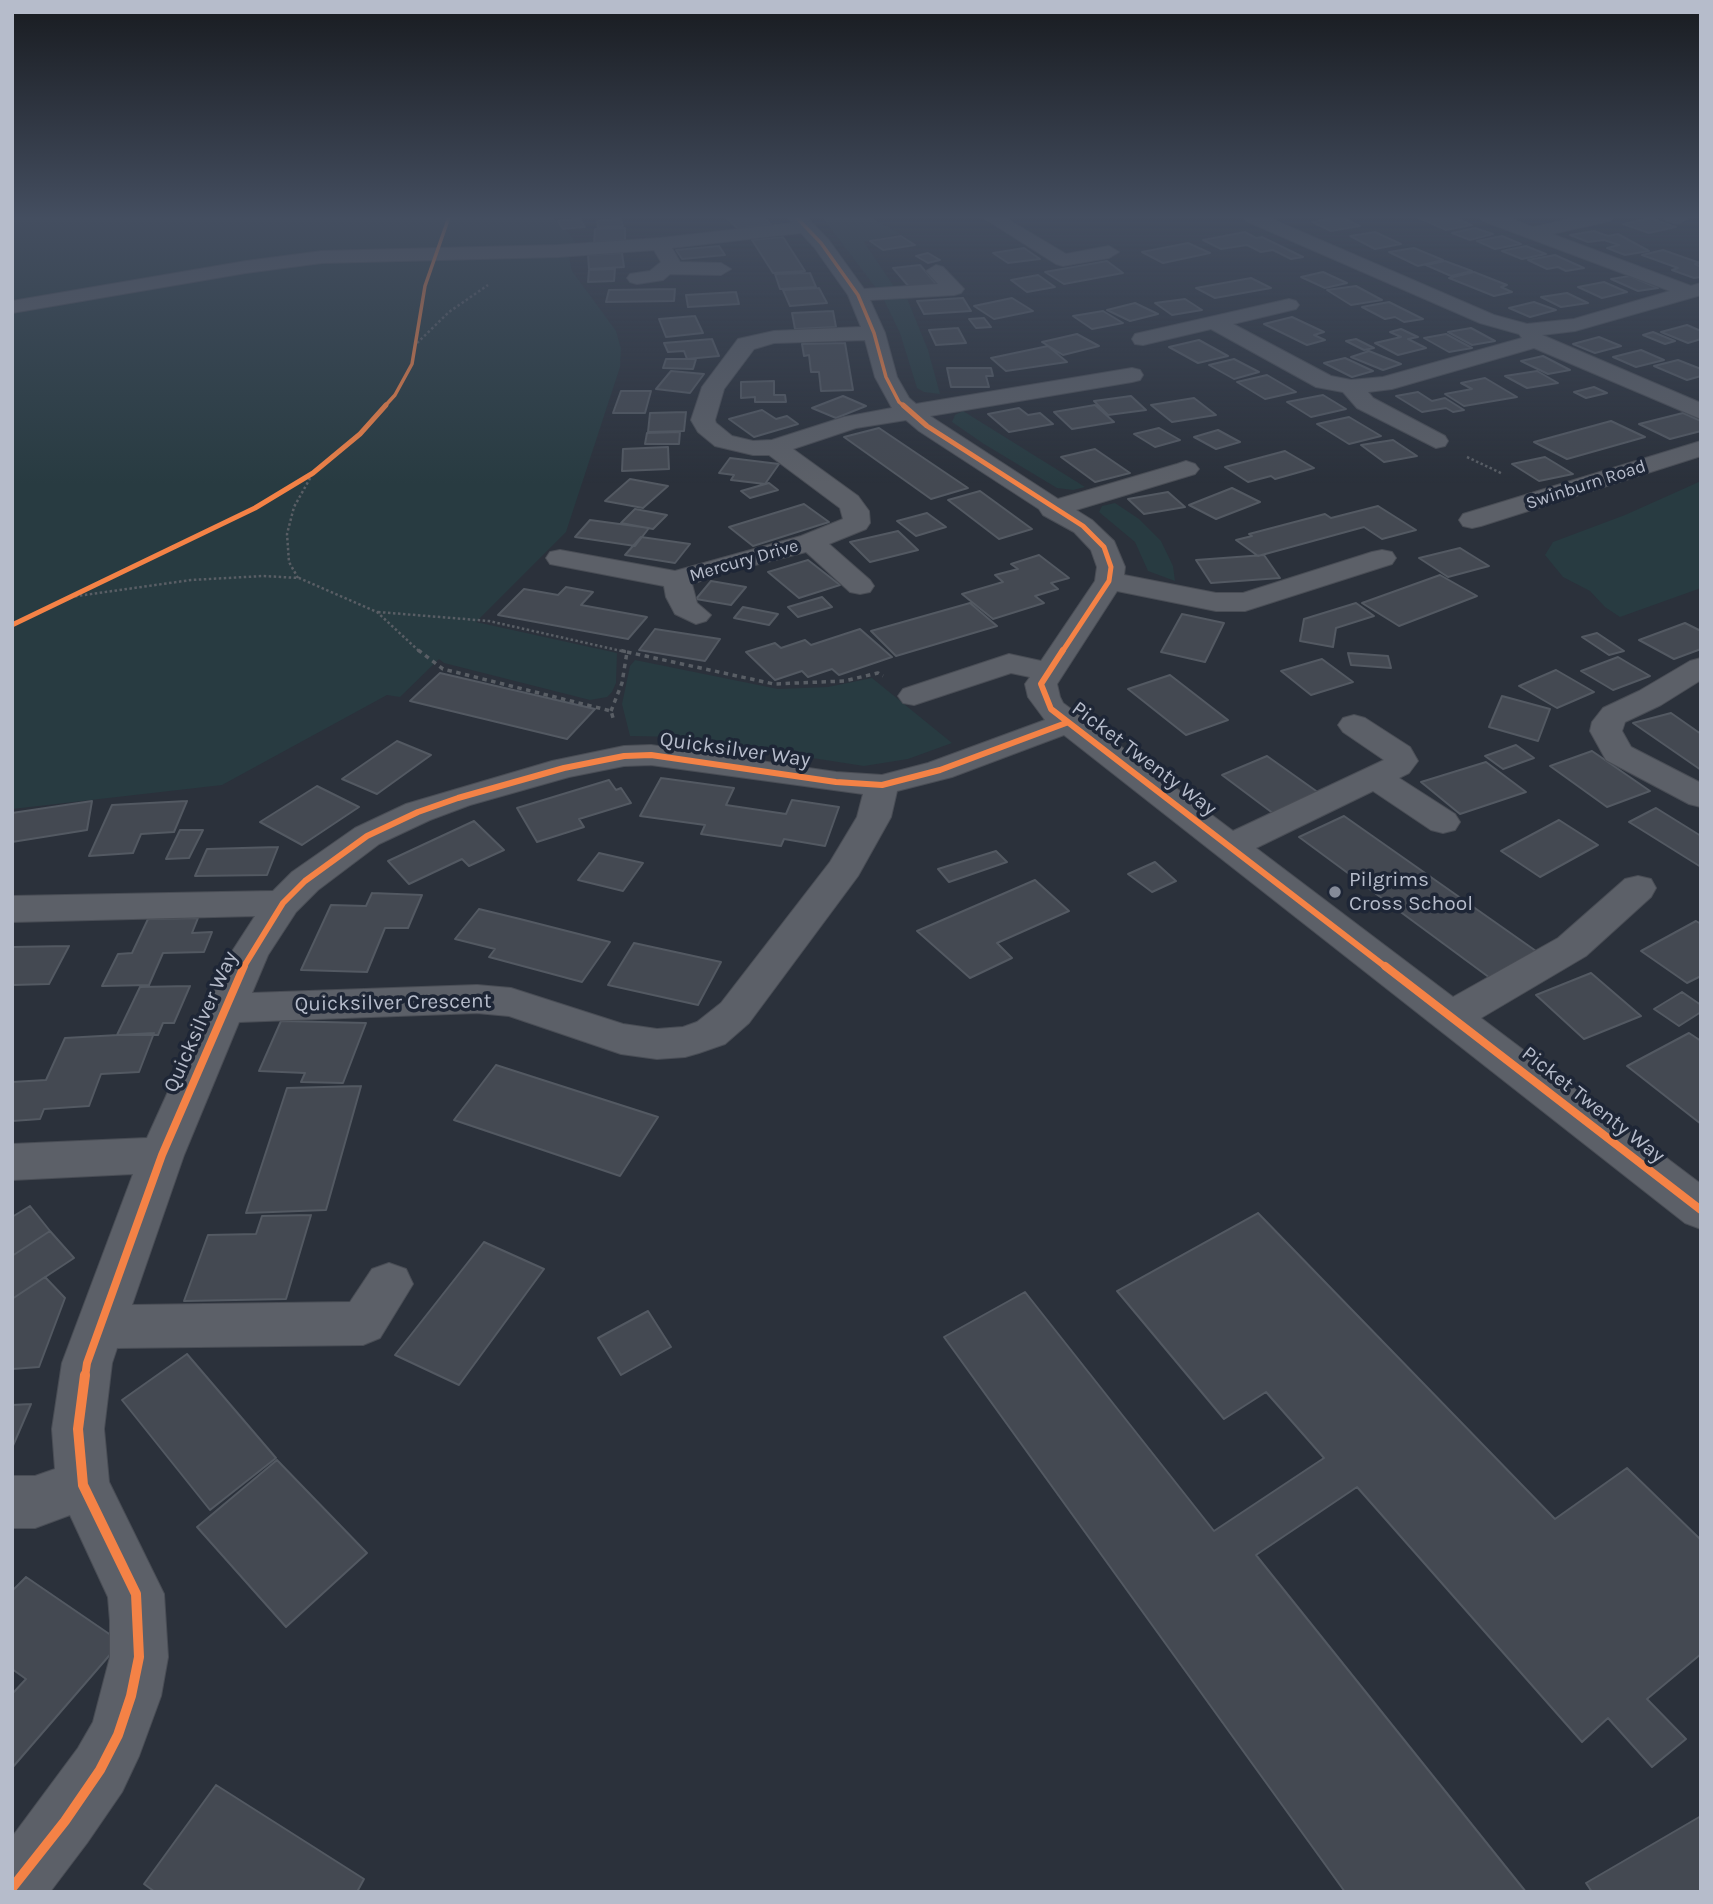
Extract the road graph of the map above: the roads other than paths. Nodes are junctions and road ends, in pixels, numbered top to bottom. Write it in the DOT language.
graph roads {
  1 [pos="863,306"];
  2 [pos="1285,306"];
  3 [pos="1457,306"];
  4 [pos="1641,306"];
  5 [pos="1213,322"];
  6 [pos="874,333"];
  7 [pos="1532,335"];
  8 [pos="1143,340"];
  9 [pos="1132,374"];
  10 [pos="1351,387"];
  11 [pos="909,411"];
  12 [pos="1701,412"];
  13 [pos="1436,441"];
  14 [pos="774,447"];
  15 [pos="1701,448"];
  16 [pos="1186,469"];
  17 [pos="1052,509"];
  18 [pos="1472,520"];
  19 [pos="811,542"];
  20 [pos="561,558"];
  21 [pos="1382,558"];
  22 [pos="677,580"];
  23 [pos="1109,581"];
  24 [pos="860,586"];
  25 [pos="1245,602"];
  26 [pos="696,615"];
  27 [pos="1260,629"];
  28 [pos="1701,667"];
  29 [pos="1047,672"];
  30 [pos="914,696"];
  31 [pos="1066,723"];
  32 [pos="1354,725"];
  33 [pos="1374,776"];
  34 [pos="882,785"];
  35 [pos="1701,797"];
  36 [pos="1443,822"];
  37 [pos="1231,846"];
  38 [pos="1637,888"];
  39 [pos="283,902"];
  40 [pos="12,909"];
  41 [pos="225,1008"];
  42 [pos="1451,1017"];
  43 [pos="162,1155"];
  44 [pos="12,1162"];
  45 [pos="1701,1210"];
  46 [pos="389,1284"];
  47 [pos="99,1327"];
  48 [pos="83,1485"];
  49 [pos="12,1502"];
  50 [pos="12,1888"];
  1 -- 6 [label="street"];
  2 -- 5 [label="street"];
  3 -- 7 [label="street"];
  4 -- 7 [label="street"];
  5 -- 8 [label="street"];
  5 -- 10 [label="street"];
  6 -- 11 [label="street"];
  6 -- 14 [label="street"];
  7 -- 10 [label="street"];
  7 -- 12 [label="street"];
  9 -- 11 [label="street"];
  10 -- 13 [label="street"];
  11 -- 14 [label="street"];
  11 -- 17 [label="street"];
  14 -- 19 [label="street, Mercury Drive"];
  15 -- 18 [label="street, Swinburn Road"];
  16 -- 17 [label="street"];
  17 -- 23 [label="street"];
  19 -- 22 [label="street, Mercury Drive"];
  19 -- 24 [label="street, Mercury Drive"];
  20 -- 22 [label="street, Mercury Drive"];
  21 -- 25 [label="street"];
  22 -- 26 [label="street, Mercury Drive"];
  23 -- 25 [label="street"];
  23 -- 29 [label="street"];
  25 -- 27 [label="street"];
  28 -- 35 [label="street"];
  29 -- 30 [label="street"];
  29 -- 31 [label="street, Picket Twenty Way"];
  31 -- 34 [label="street, Quicksilver Way"];
  31 -- 37 [label="street, Picket Twenty Way"];
  32 -- 33 [label="street"];
  33 -- 36 [label="street"];
  33 -- 37 [label="street"];
  34 -- 39 [label="street, Quicksilver Way"];
  34 -- 41 [label="street, Quicksilver Crescent"];
  37 -- 42 [label="street, Picket Twenty Way"];
  38 -- 42 [label="street"];
  39 -- 40 [label="street"];
  39 -- 41 [label="street, Quicksilver Way"];
  41 -- 43 [label="street, Quicksilver Way"];
  42 -- 45 [label="street, Picket Twenty Way"];
  43 -- 44 [label="street"];
  43 -- 47 [label="street, Quicksilver Way"];
  46 -- 47 [label="street"];
  47 -- 48 [label="street, Quicksilver Way"];
  48 -- 49 [label="street"];
  48 -- 50 [label="street, Quicksilver Way"];
}
